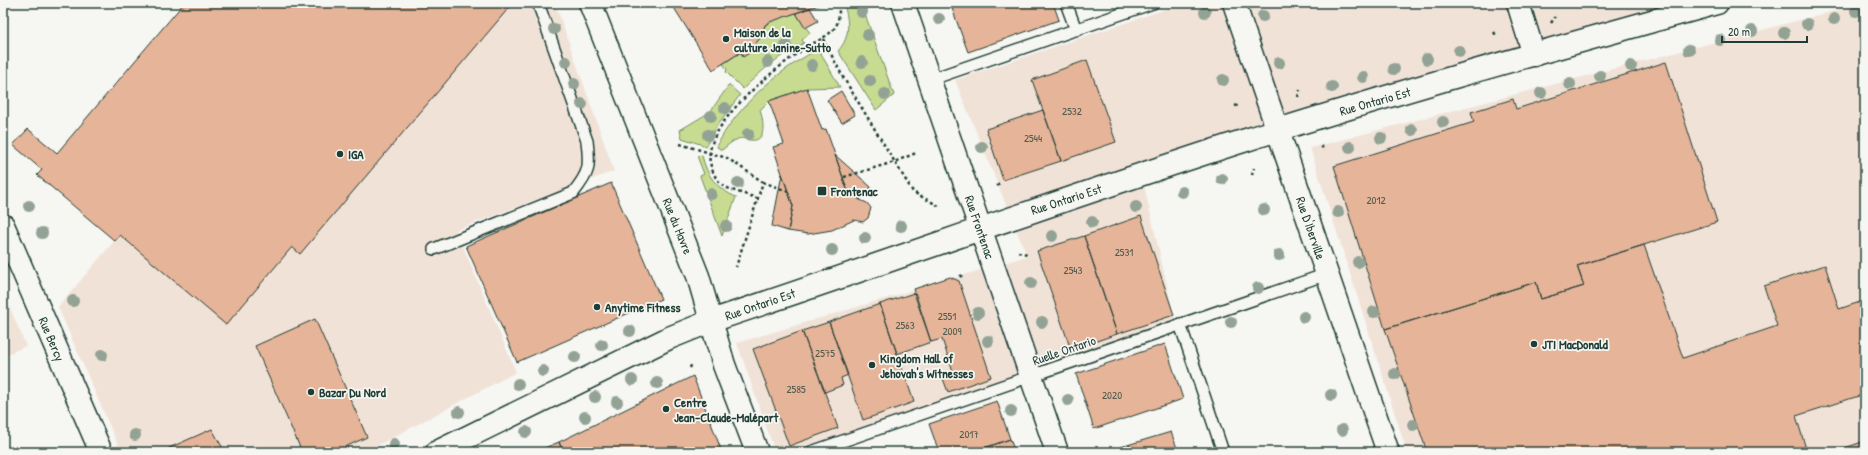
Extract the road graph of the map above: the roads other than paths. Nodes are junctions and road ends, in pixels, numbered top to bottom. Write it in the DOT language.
graph roads {
  1 [pos="538,3"];
  2 [pos="590,3"];
  3 [pos="903,3"];
  4 [pos="1066,3"];
  5 [pos="1153,3"];
  6 [pos="1234,3"];
  7 [pos="1518,3"];
  8 [pos="1717,3"];
  9 [pos="1076,30"];
  10 [pos="1534,55"];
  11 [pos="929,80"];
  12 [pos="1278,130"];
  13 [pos="3,225"];
  14 [pos="980,228"];
  15 [pos="434,248"];
  16 [pos="1327,274"];
  17 [pos="711,321"];
  18 [pos="1180,324"];
  19 [pos="1031,376"];
  20 [pos="101,452"];
  21 [pos="437,452"];
  22 [pos="757,452"];
  23 [pos="811,452"];
  24 [pos="1057,452"];
  25 [pos="1223,452"];
  26 [pos="1388,452"];
  1 -- 15 [label="lane"];
  2 -- 17 [label="main road, Rue du Havre"];
  3 -- 11 [label="main road, Rue Frontenac"];
  4 -- 9 [label="lane"];
  5 -- 9 [label="lane"];
  6 -- 12 [label="main road, Rue D'Iberville"];
  7 -- 10 [label="main road"];
  8 -- 10 [label="main road, Rue Ontario Est"];
  9 -- 11 [label="lane"];
  10 -- 12 [label="main road, Rue Ontario Est"];
  11 -- 14 [label="main road, Rue Frontenac"];
  12 -- 14 [label="main road, Rue Ontario Est"];
  12 -- 16 [label="main road, Rue D'Iberville"];
  13 -- 20 [label="main road, Rue Bercy"];
  14 -- 17 [label="main road, Rue Ontario Est"];
  14 -- 19 [label="main road, Rue Frontenac"];
  16 -- 18 [label="lane, Ruelle Ontario"];
  16 -- 26 [label="main road, Rue D'Iberville"];
  17 -- 21 [label="main road, Rue Ontario Est"];
  17 -- 22 [label="main road, Rue du Havre"];
  18 -- 19 [label="lane, Ruelle Ontario"];
  18 -- 25 [label="lane"];
  19 -- 23 [label="lane, Ruelle Ontario"];
  19 -- 24 [label="main road, Rue Frontenac"];
}
